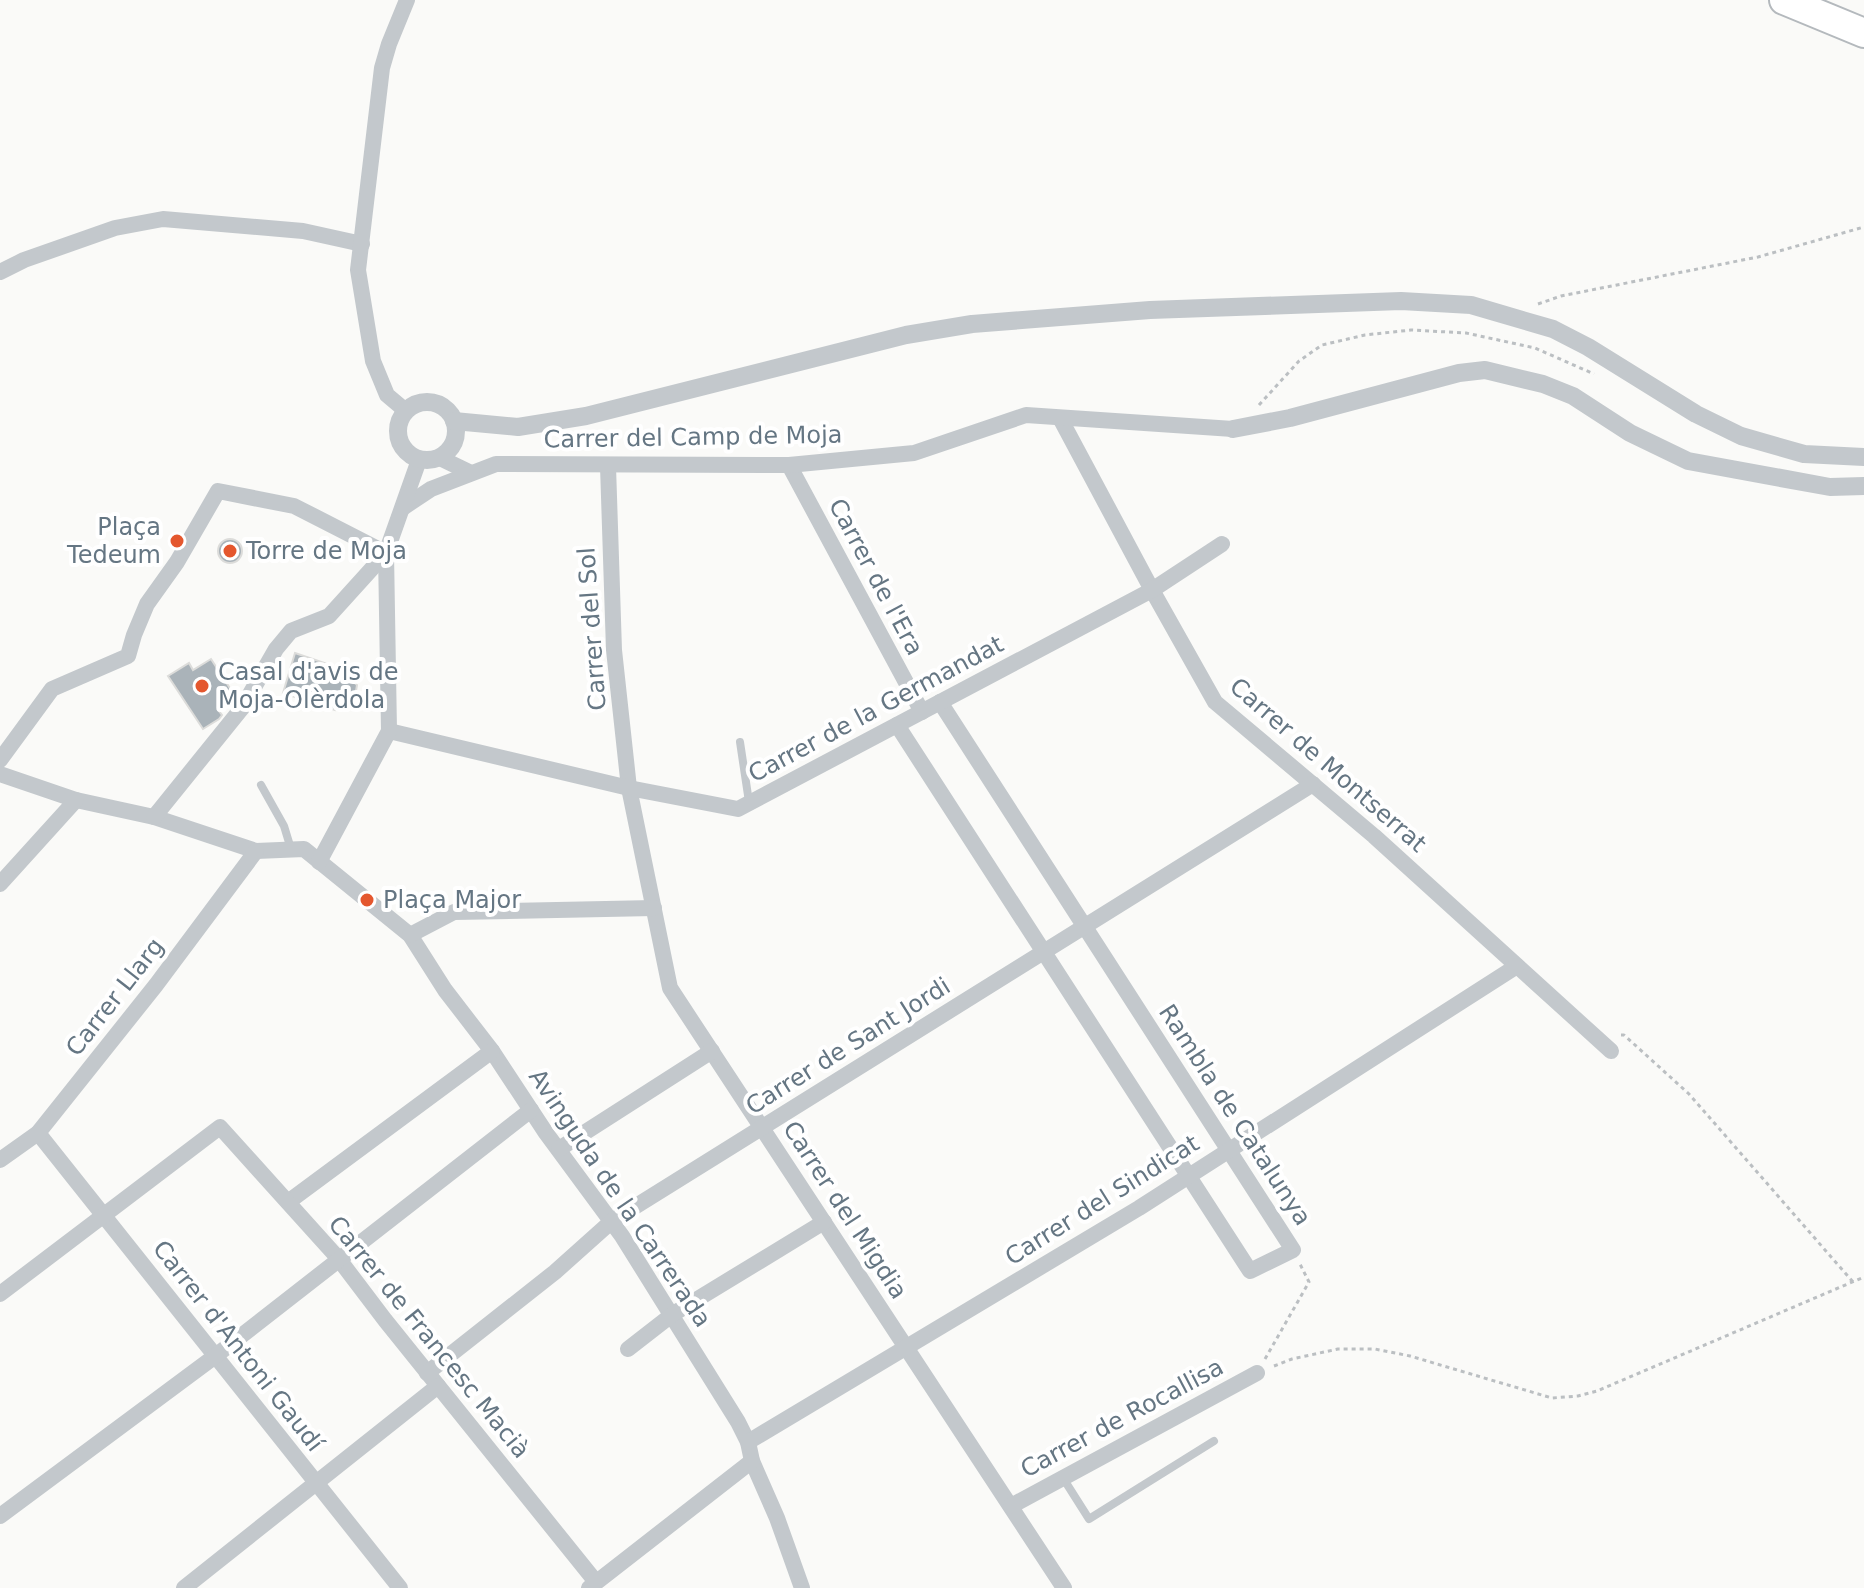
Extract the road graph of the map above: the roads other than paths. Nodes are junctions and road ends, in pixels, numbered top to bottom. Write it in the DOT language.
graph roads {
  1 [pos="407,0"];
  2 [pos="1784,0"];
  3 [pos="1864,33"];
  4 [pos="362,244"];
  5 [pos="0,272"];
  6 [pos="406,411"];
  7 [pos="1060,418"];
  8 [pos="454,421"];
  9 [pos="1233,429"];
  10 [pos="1864,457"];
  11 [pos="440,458"];
  12 [pos="419,460"];
  13 [pos="789,465"];
  14 [pos="608,466"];
  15 [pos="471,473"];
  16 [pos="1864,486"];
  17 [pos="404,507"];
  18 [pos="1222,544"];
  19 [pos="386,553"];
  20 [pos="1152,590"];
  21 [pos="940,702"];
  22 [pos="922,712"];
  23 [pos="897,725"];
  24 [pos="389,731"];
  25 [pos="740,742"];
  26 [pos="0,760"];
  27 [pos="0,774"];
  28 [pos="1313,784"];
  29 [pos="261,785"];
  30 [pos="629,788"];
  31 [pos="76,800"];
  32 [pos="749,803"];
  33 [pos="154,817"];
  34 [pos="292,850"];
  35 [pos="256,851"];
  36 [pos="319,862"];
  37 [pos="0,884"];
  38 [pos="654,908"];
  39 [pos="1085,926"];
  40 [pos="410,935"];
  41 [pos="1044,952"];
  42 [pos="1517,966"];
  43 [pos="492,1051"];
  44 [pos="712,1051"];
  45 [pos="1611,1051"];
  46 [pos="531,1110"];
  47 [pos="762,1128"];
  48 [pos="38,1133"];
  49 [pos="559,1149"];
  50 [pos="1229,1150"];
  51 [pos="0,1160"];
  52 [pos="1189,1176"];
  53 [pos="288,1202"];
  54 [pos="105,1214"];
  55 [pos="612,1221"];
  56 [pos="824,1222"];
  57 [pos="338,1258"];
  58 [pos="0,1294"];
  59 [pos="673,1314"];
  60 [pos="906,1348"];
  61 [pos="628,1349"];
  62 [pos="214,1357"];
  63 [pos="1257,1373"];
  64 [pos="432,1380"];
  65 [pos="1214,1441"];
  66 [pos="748,1442"];
  67 [pos="752,1461"];
  68 [pos="1063,1478"];
  69 [pos="315,1483"];
  70 [pos="1011,1506"];
  71 [pos="0,1516"];
  72 [pos="593,1585"];
  73 [pos="184,1588"];
  74 [pos="400,1588"];
  75 [pos="802,1588"];
  76 [pos="1064,1588"];
  1 -- 4 [label="street"];
  2 -- 3 [label="highway"];
  4 -- 5 [label="street"];
  4 -- 6 [label="street"];
  6 -- 8 [label="street"];
  6 -- 12 [label="street"];
  7 -- 9 [label="street, Carrer del Camp de Moja"];
  7 -- 13 [label="street, Carrer del Camp de Moja"];
  7 -- 20 [label="street, Carrer de Montserrat"];
  8 -- 10 [label="street"];
  8 -- 11 [label="street"];
  9 -- 16 [label="street"];
  11 -- 12 [label="street"];
  11 -- 15 [label="street"];
  12 -- 17 [label="street"];
  13 -- 14 [label="street, Carrer del Camp de Moja"];
  13 -- 22 [label="street, Carrer de l'Era"];
  14 -- 15 [label="street, Carrer del Camp de Moja"];
  14 -- 30 [label="street, Carrer del Sol"];
  15 -- 17 [label="street, Carrer del Camp de Moja"];
  17 -- 19 [label="street"];
  18 -- 20 [label="street, Carrer de la Germandat"];
  19 -- 24 [label="street"];
  19 -- 26 [label="street"];
  19 -- 33 [label="street"];
  20 -- 21 [label="street, Carrer de la Germandat"];
  20 -- 28 [label="street, Carrer de Montserrat"];
  21 -- 22 [label="street, Carrer de la Germandat"];
  21 -- 39 [label="street, Rambla de Catalunya"];
  22 -- 23 [label="street, Carrer de la Germandat"];
  23 -- 32 [label="street, Carrer de la Germandat"];
  23 -- 41 [label="street, Rambla de Catalunya"];
  24 -- 30 [label="street, Carrer de la Germandat"];
  24 -- 36 [label="street"];
  25 -- 32 [label="lane"];
  27 -- 31 [label="street"];
  28 -- 39 [label="street, Carrer de Sant Jordi"];
  28 -- 42 [label="street, Carrer de Montserrat"];
  29 -- 34 [label="lane"];
  30 -- 32 [label="street, Carrer de la Germandat"];
  30 -- 38 [label="street, Carrer del Migdia"];
  31 -- 33 [label="street"];
  31 -- 37 [label="street"];
  33 -- 35 [label="street"];
  34 -- 35 [label="street"];
  34 -- 36 [label="street"];
  35 -- 48 [label="street, Carrer Llarg"];
  36 -- 40 [label="street"];
  38 -- 40 [label="street"];
  38 -- 44 [label="street, Carrer del Migdia"];
  39 -- 41 [label="street, Carrer de Sant Jordi"];
  39 -- 50 [label="street, Rambla de Catalunya"];
  40 -- 43 [label="street, Avinguda de la Carrerada"];
  41 -- 47 [label="street, Carrer de Sant Jordi"];
  41 -- 52 [label="street, Rambla de Catalunya"];
  42 -- 45 [label="street, Carrer de Montserrat"];
  42 -- 50 [label="street, Carrer del Sindicat"];
  43 -- 46 [label="street, Avinguda de la Carrerada"];
  43 -- 53 [label="street"];
  44 -- 47 [label="street, Carrer del Migdia"];
  44 -- 49 [label="street"];
  46 -- 49 [label="street, Avinguda de la Carrerada"];
  46 -- 57 [label="street"];
  47 -- 55 [label="street, Carrer de Sant Jordi"];
  47 -- 56 [label="street, Carrer del Migdia"];
  48 -- 51 [label="street, Carrer Llarg"];
  48 -- 54 [label="street, Carrer d'Antoni Gaudí"];
  49 -- 55 [label="street, Avinguda de la Carrerada"];
  50 -- 52 [label="street, Carrer del Sindicat"];
  50 -- 52 [label="street, Rambla de Catalunya"];
  52 -- 60 [label="street, Carrer del Sindicat"];
  53 -- 54 [label="street, Carrer de Francesc Macià"];
  53 -- 57 [label="street, Carrer de Francesc Macià"];
  54 -- 58 [label="street"];
  54 -- 62 [label="street, Carrer d'Antoni Gaudí"];
  55 -- 59 [label="street, Avinguda de la Carrerada"];
  55 -- 64 [label="street, Carrer de Sant Jordi"];
  56 -- 59 [label="street"];
  56 -- 60 [label="street, Carrer del Migdia"];
  57 -- 62 [label="street"];
  57 -- 64 [label="street, Carrer de Francesc Macià"];
  59 -- 61 [label="street"];
  59 -- 66 [label="street, Avinguda de la Carrerada"];
  60 -- 66 [label="street, Carrer del Sindicat"];
  60 -- 70 [label="street, Carrer del Migdia"];
  62 -- 69 [label="street, Carrer d'Antoni Gaudí"];
  62 -- 71 [label="street"];
  63 -- 68 [label="street, Carrer de Rocallisa"];
  64 -- 69 [label="street, Carrer de Sant Jordi"];
  64 -- 72 [label="street, Carrer de Francesc Macià"];
  65 -- 68 [label="lane"];
  66 -- 67 [label="street, Avinguda de la Carrerada"];
  67 -- 72 [label="street"];
  67 -- 75 [label="street, Avinguda de la Carrerada"];
  68 -- 70 [label="street, Carrer de Rocallisa"];
  69 -- 73 [label="street, Carrer de Sant Jordi"];
  69 -- 74 [label="street, Carrer d'Antoni Gaudí"];
  70 -- 76 [label="street, Carrer del Migdia"];
}
